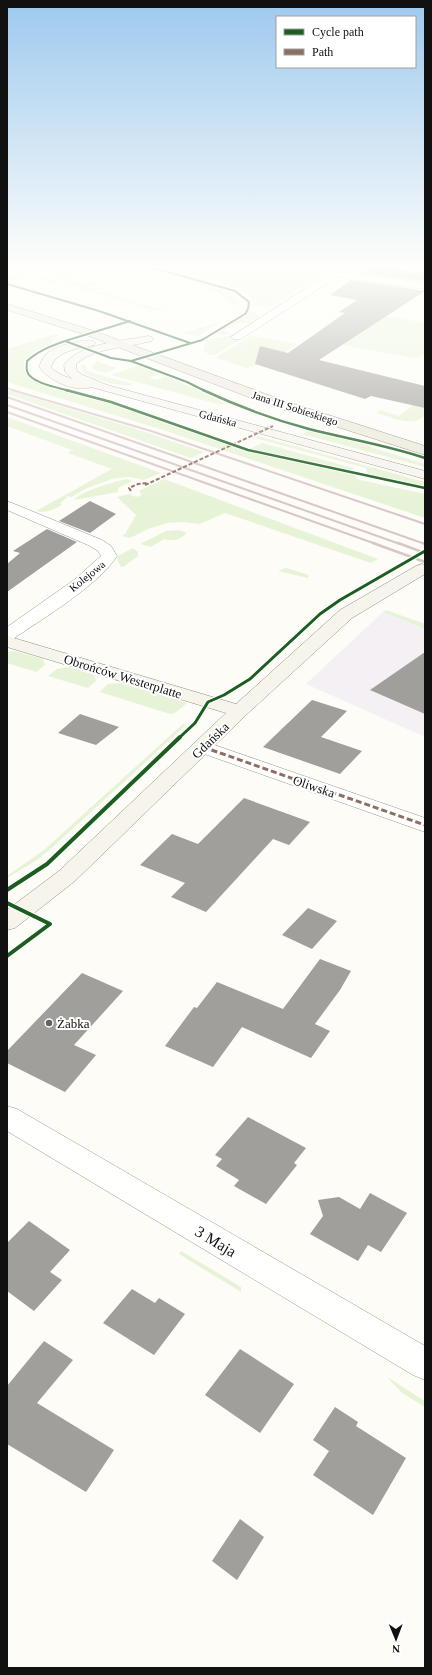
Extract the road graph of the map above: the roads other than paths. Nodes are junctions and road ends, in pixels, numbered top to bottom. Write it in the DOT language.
graph roads {
  1 [pos="75,346"];
  2 [pos="116,346"];
  3 [pos="124,346"];
  4 [pos="167,346"];
  5 [pos="192,356"];
  6 [pos="103,388"];
  7 [pos="425,451"];
  8 [pos="425,475"];
  9 [pos="7,506"];
  10 [pos="422,569"];
  11 [pos="7,634"];
  12 [pos="7,641"];
  13 [pos="239,711"];
  14 [pos="203,747"];
  15 [pos="425,825"];
  16 [pos="7,922"];
  17 [pos="7,1117"];
  18 [pos="425,1364"];
  1 -- 6 [label="main road, Gdańska"];
  2 -- 6 [label="main road, Gdańska"];
  3 -- 7 [label="main road, Jana III Sobieskiego"];
  4 -- 5 [label="main road"];
  6 -- 8 [label="main road, Gdańska"];
  9 -- 11 [label="street, Kolejowa"];
  10 -- 13 [label="main road, Gdańska"];
  12 -- 13 [label="main road, Obrońców Westerplatte"];
  13 -- 14 [label="main road, Gdańska"];
  14 -- 15 [label="street, Oliwska"];
  14 -- 16 [label="main road, Gdańska"];
  17 -- 18 [label="street, 3 Maja"];
}
